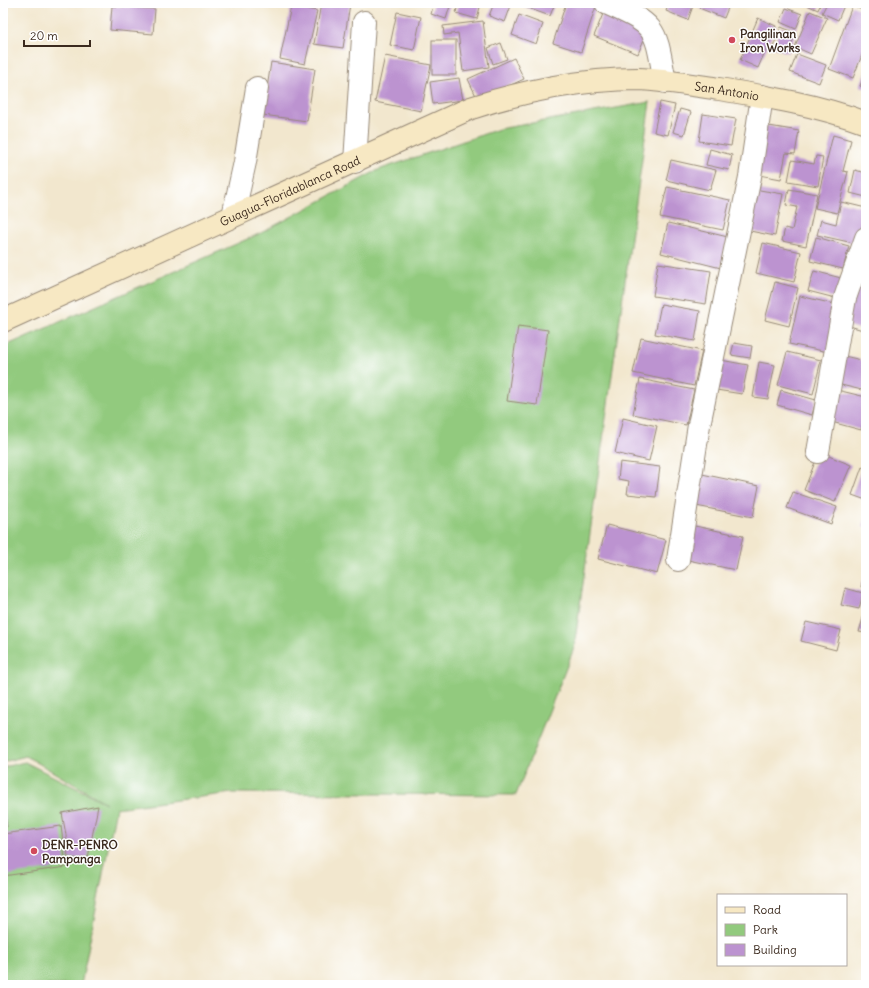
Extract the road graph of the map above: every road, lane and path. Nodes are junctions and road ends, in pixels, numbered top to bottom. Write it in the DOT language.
graph roads {
  1 [pos="606,3"];
  2 [pos="364,22"];
  3 [pos="665,82"];
  4 [pos="583,83"];
  5 [pos="257,88"];
  6 [pos="762,96"];
  7 [pos="866,123"];
  8 [pos="355,162"];
  9 [pos="233,216"];
  10 [pos="866,238"];
  11 [pos="3,321"];
  12 [pos="818,452"];
  13 [pos="678,560"];
  1 -- 3 [label="street"];
  2 -- 8 [label="street"];
  3 -- 4 [label="main road, San Antonio"];
  3 -- 6 [label="main road, San Antonio"];
  4 -- 8 [label="main road, Guagua-Floridablanca Road"];
  5 -- 9 [label="street"];
  6 -- 7 [label="main road, San Antonio"];
  6 -- 13 [label="street"];
  8 -- 9 [label="main road, Guagua-Floridablanca Road"];
  9 -- 11 [label="main road, Guagua-Floridablanca Road"];
  10 -- 12 [label="street"];
}
